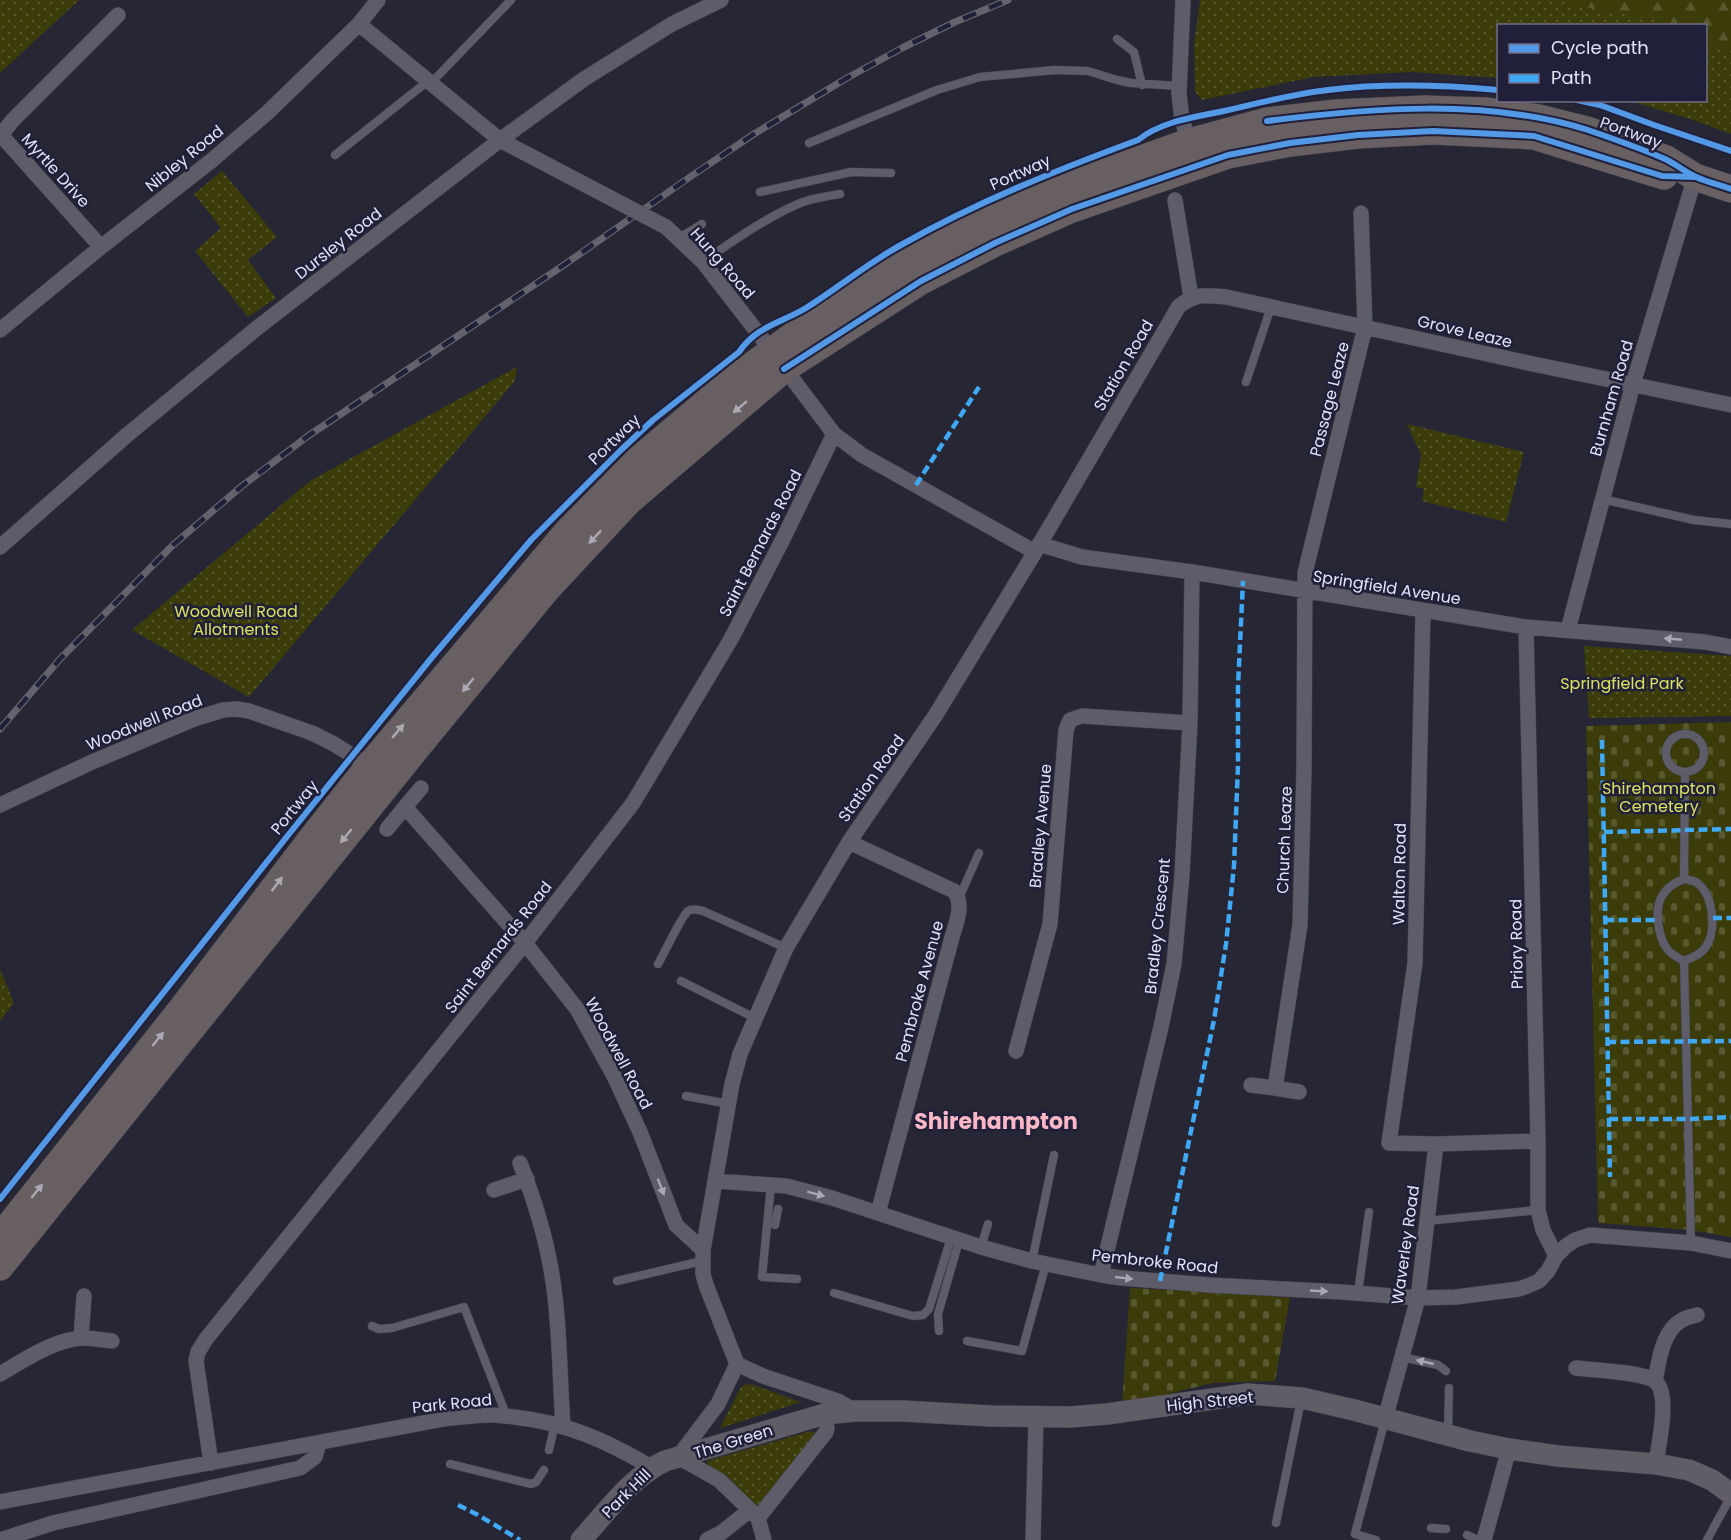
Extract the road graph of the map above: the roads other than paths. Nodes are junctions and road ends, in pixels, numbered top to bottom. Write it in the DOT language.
graph roads {
  1 [pos="378,0"];
  2 [pos="511,0"];
  3 [pos="721,0"];
  4 [pos="1183,0"];
  5 [pos="118,15"];
  6 [pos="359,24"];
  7 [pos="1117,39"];
  8 [pos="430,82"];
  9 [pos="1142,84"];
  10 [pos="1179,86"];
  11 [pos="0,135"];
  12 [pos="500,140"];
  13 [pos="1189,142"];
  14 [pos="809,143"];
  15 [pos="335,155"];
  16 [pos="891,173"];
  17 [pos="1695,177"];
  18 [pos="1731,189"];
  19 [pos="760,192"];
  20 [pos="840,194"];
  21 [pos="1175,200"];
  22 [pos="1361,213"];
  23 [pos="702,225"];
  24 [pos="679,238"];
  25 [pos="101,247"];
  26 [pos="703,262"];
  27 [pos="1191,297"];
  28 [pos="1271,307"];
  29 [pos="1365,327"];
  30 [pos="0,330"];
  31 [pos="777,359"];
  32 [pos="1245,382"];
  33 [pos="1633,384"];
  34 [pos="1731,405"];
  35 [pos="834,434"];
  36 [pos="1602,499"];
  37 [pos="1731,524"];
  38 [pos="0,547"];
  39 [pos="1037,548"];
  40 [pos="1191,572"];
  41 [pos="1305,592"];
  42 [pos="1423,611"];
  43 [pos="1526,627"];
  44 [pos="1568,630"];
  45 [pos="1731,646"];
  46 [pos="1190,723"];
  47 [pos="369,766"];
  48 [pos="1685,772"];
  49 [pos="421,788"];
  50 [pos="0,805"];
  51 [pos="405,807"];
  52 [pos="387,828"];
  53 [pos="849,842"];
  54 [pos="979,853"];
  55 [pos="1684,879"];
  56 [pos="959,898"];
  57 [pos="525,943"];
  58 [pos="786,948"];
  59 [pos="1684,961"];
  60 [pos="658,964"];
  61 [pos="681,981"];
  62 [pos="755,1018"];
  63 [pos="1016,1051"];
  64 [pos="1251,1085"];
  65 [pos="1275,1088"];
  66 [pos="1299,1092"];
  67 [pos="686,1096"];
  68 [pos="729,1104"];
  69 [pos="1538,1141"];
  70 [pos="1436,1144"];
  71 [pos="1054,1155"];
  72 [pos="520,1163"];
  73 [pos="526,1179"];
  74 [pos="716,1181"];
  75 [pos="778,1189"];
  76 [pos="494,1190"];
  77 [pos="778,1209"];
  78 [pos="1538,1210"];
  79 [pos="1369,1212"];
  80 [pos="878,1213"];
  81 [pos="1426,1221"];
  82 [pos="988,1224"];
  83 [pos="775,1225"];
  84 [pos="0,1237"];
  85 [pos="955,1239"];
  86 [pos="1691,1243"];
  87 [pos="981,1247"];
  88 [pos="1731,1251"];
  89 [pos="703,1255"];
  90 [pos="1556,1256"];
  91 [pos="1039,1262"];
  92 [pos="0,1267"];
  93 [pos="1101,1275"];
  94 [pos="797,1279"];
  95 [pos="617,1281"];
  96 [pos="834,1293"];
  97 [pos="1358,1293"];
  98 [pos="84,1296"];
  99 [pos="1418,1298"];
  100 [pos="1697,1315"];
  101 [pos="372,1326"];
  102 [pos="939,1331"];
  103 [pos="81,1338"];
  104 [pos="112,1341"];
  105 [pos="967,1341"];
  106 [pos="1402,1357"];
  107 [pos="737,1364"];
  108 [pos="1576,1368"];
  109 [pos="1446,1371"];
  110 [pos="0,1374"];
  111 [pos="1655,1381"];
  112 [pos="1449,1388"];
  113 [pos="1302,1398"];
  114 [pos="855,1411"];
  115 [pos="825,1414"];
  116 [pos="507,1417"];
  117 [pos="1036,1417"];
  118 [pos="1385,1419"];
  119 [pos="559,1425"];
  120 [pos="1448,1435"];
  121 [pos="319,1443"];
  122 [pos="1509,1449"];
  123 [pos="549,1450"];
  124 [pos="678,1457"];
  125 [pos="211,1463"];
  126 [pos="450,1464"];
  127 [pos="1656,1464"];
  128 [pos="651,1467"];
  129 [pos="544,1470"];
  130 [pos="1731,1495"];
  131 [pos="0,1502"];
  132 [pos="754,1514"];
  133 [pos="1276,1522"];
  134 [pos="1431,1528"];
  135 [pos="1446,1529"];
  136 [pos="1467,1535"];
  137 [pos="0,1540"];
  138 [pos="580,1540"];
  139 [pos="707,1540"];
  140 [pos="764,1540"];
  141 [pos="1032,1540"];
  142 [pos="1376,1540"];
  143 [pos="1478,1540"];
  144 [pos="1484,1540"];
  145 [pos="1707,1540"];
  1 -- 6 [label="street, Nibley Road"];
  2 -- 8 [label="lane"];
  3 -- 12 [label="street, Dursley Road"];
  4 -- 10 [label="street"];
  5 -- 11 [label="street, Myrtle Drive"];
  6 -- 8 [label="street, Hung Road"];
  6 -- 25 [label="street, Nibley Road"];
  7 -- 9 [label="lane"];
  8 -- 12 [label="street, Hung Road"];
  8 -- 15 [label="lane"];
  9 -- 10 [label="lane"];
  9 -- 14 [label="lane"];
  10 -- 13 [label="street"];
  11 -- 25 [label="street, Myrtle Drive"];
  12 -- 24 [label="street, Hung Road, bridge"];
  12 -- 38 [label="street, Dursley Road"];
  13 -- 17 [label="highway, Portway"];
  13 -- 31 [label="highway, Portway"];
  16 -- 19 [label="lane"];
  17 -- 18 [label="highway, Portway"];
  17 -- 31 [label="highway, Portway"];
  17 -- 33 [label="street, Burnham Road"];
  20 -- 26 [label="lane"];
  21 -- 27 [label="street"];
  22 -- 29 [label="street, Passage Leaze"];
  23 -- 24 [label="lane"];
  24 -- 26 [label="street, Hung Road"];
  25 -- 30 [label="street, Nibley Road"];
  26 -- 31 [label="street, Hung Road"];
  27 -- 28 [label="street, Grove Leaze"];
  27 -- 39 [label="street, Station Road"];
  28 -- 29 [label="street, Grove Leaze"];
  28 -- 32 [label="lane"];
  29 -- 33 [label="street, Grove Leaze"];
  29 -- 41 [label="street, Passage Leaze"];
  31 -- 35 [label="street, Hung Road"];
  47 -- 31 [label="highway, Portway, one-way"];
  31 -- 92 [label="highway, Portway, one-way"];
  33 -- 34 [label="street, Grove Leaze"];
  33 -- 36 [label="street, Burnham Road"];
  35 -- 39 [label="street, Hung Road"];
  35 -- 57 [label="street, Saint Bernards Road"];
  36 -- 37 [label="lane"];
  36 -- 44 [label="street, Burnham Road"];
  39 -- 40 [label="street, Springfield Avenue"];
  39 -- 53 [label="street, Station Road"];
  40 -- 41 [label="street, Springfield Avenue"];
  40 -- 46 [label="street, Bradley Crescent"];
  41 -- 42 [label="street, Springfield Avenue"];
  41 -- 65 [label="street, Church Leaze"];
  42 -- 43 [label="street, Springfield Avenue"];
  42 -- 70 [label="street, Walton Road"];
  43 -- 44 [label="street, Springfield Avenue"];
  43 -- 69 [label="street, Priory Road"];
  45 -- 44 [label="street, Springfield Avenue, one-way"];
  46 -- 63 [label="street, Bradley Avenue"];
  46 -- 93 [label="street, Bradley Crescent"];
  47 -- 50 [label="street, Woodwell Road"];
  84 -- 47 [label="highway, Portway, one-way"];
  48 -- 48 [label="lane"];
  48 -- 55 [label="lane"];
  49 -- 51 [label="street"];
  51 -- 52 [label="street"];
  51 -- 57 [label="street, Woodwell Road"];
  53 -- 56 [label="street"];
  53 -- 58 [label="street, Station Road"];
  54 -- 56 [label="lane"];
  55 -- 59 [label="lane"];
  55 -- 59 [label="lane"];
  56 -- 80 [label="street, Pembroke Avenue"];
  57 -- 89 [label="street, Woodwell Road, one-way"];
  57 -- 125 [label="street, Saint Bernards Road"];
  58 -- 60 [label="lane"];
  58 -- 62 [label="street, Station Road"];
  59 -- 86 [label="lane"];
  61 -- 62 [label="lane"];
  62 -- 68 [label="street, Station Road"];
  64 -- 65 [label="street"];
  65 -- 66 [label="street"];
  67 -- 68 [label="lane"];
  68 -- 74 [label="street, Station Road"];
  69 -- 70 [label="street"];
  69 -- 78 [label="street, Priory Road"];
  70 -- 81 [label="street, Waverley Road"];
  71 -- 91 [label="lane"];
  72 -- 73 [label="street"];
  73 -- 76 [label="street"];
  73 -- 119 [label="street"];
  74 -- 75 [label="street, Pembroke Road"];
  74 -- 89 [label="street, Station Road"];
  75 -- 80 [label="street, Pembroke Road, one-way"];
  75 -- 94 [label="lane"];
  77 -- 83 [label="lane"];
  78 -- 81 [label="lane"];
  78 -- 90 [label="street, Priory Road"];
  79 -- 97 [label="lane"];
  80 -- 85 [label="street, Pembroke Road"];
  81 -- 99 [label="street, Waverley Road"];
  82 -- 87 [label="lane"];
  85 -- 87 [label="street, Pembroke Road"];
  85 -- 96 [label="lane"];
  85 -- 102 [label="lane"];
  86 -- 88 [label="street"];
  86 -- 90 [label="street"];
  87 -- 91 [label="street, Pembroke Road"];
  89 -- 95 [label="lane"];
  89 -- 107 [label="street, Station Road"];
  90 -- 99 [label="street, Pembroke Road"];
  91 -- 93 [label="street, Pembroke Road"];
  91 -- 105 [label="lane"];
  93 -- 97 [label="street, Pembroke Road, one-way"];
  97 -- 99 [label="street, Pembroke Road"];
  98 -- 103 [label="street"];
  99 -- 106 [label="street, Waverley Road"];
  100 -- 111 [label="street"];
  101 -- 116 [label="lane"];
  103 -- 104 [label="street"];
  103 -- 110 [label="street"];
  109 -- 106 [label="lane, one-way"];
  106 -- 118 [label="street, Waverley Road"];
  107 -- 114 [label="street, High Street"];
  107 -- 124 [label="street, The Green"];
  108 -- 111 [label="street"];
  111 -- 127 [label="street"];
  112 -- 120 [label="lane"];
  113 -- 117 [label="main road, High Street"];
  113 -- 118 [label="main road, High Street"];
  113 -- 133 [label="lane"];
  114 -- 115 [label="main road, The Green"];
  114 -- 117 [label="main road, High Street"];
  115 -- 124 [label="main road, The Green"];
  115 -- 132 [label="street"];
  116 -- 119 [label="street, Park Road"];
  116 -- 121 [label="street, Park Road"];
  117 -- 141 [label="street"];
  118 -- 120 [label="main road, High Street"];
  118 -- 142 [label="lane"];
  119 -- 123 [label="lane"];
  119 -- 128 [label="street, Park Road"];
  120 -- 122 [label="main road, High Street"];
  121 -- 125 [label="street, Park Road"];
  121 -- 137 [label="street"];
  122 -- 127 [label="main road, High Street"];
  122 -- 144 [label="street"];
  124 -- 128 [label="main road, Park Hill"];
  124 -- 132 [label="street"];
  125 -- 131 [label="street, Park Road"];
  126 -- 129 [label="lane"];
  127 -- 130 [label="main road, High Street"];
  128 -- 138 [label="main road, Park Hill"];
  130 -- 145 [label="lane"];
  132 -- 139 [label="street"];
  132 -- 140 [label="street"];
  134 -- 135 [label="lane"];
  136 -- 143 [label="lane"];
}
